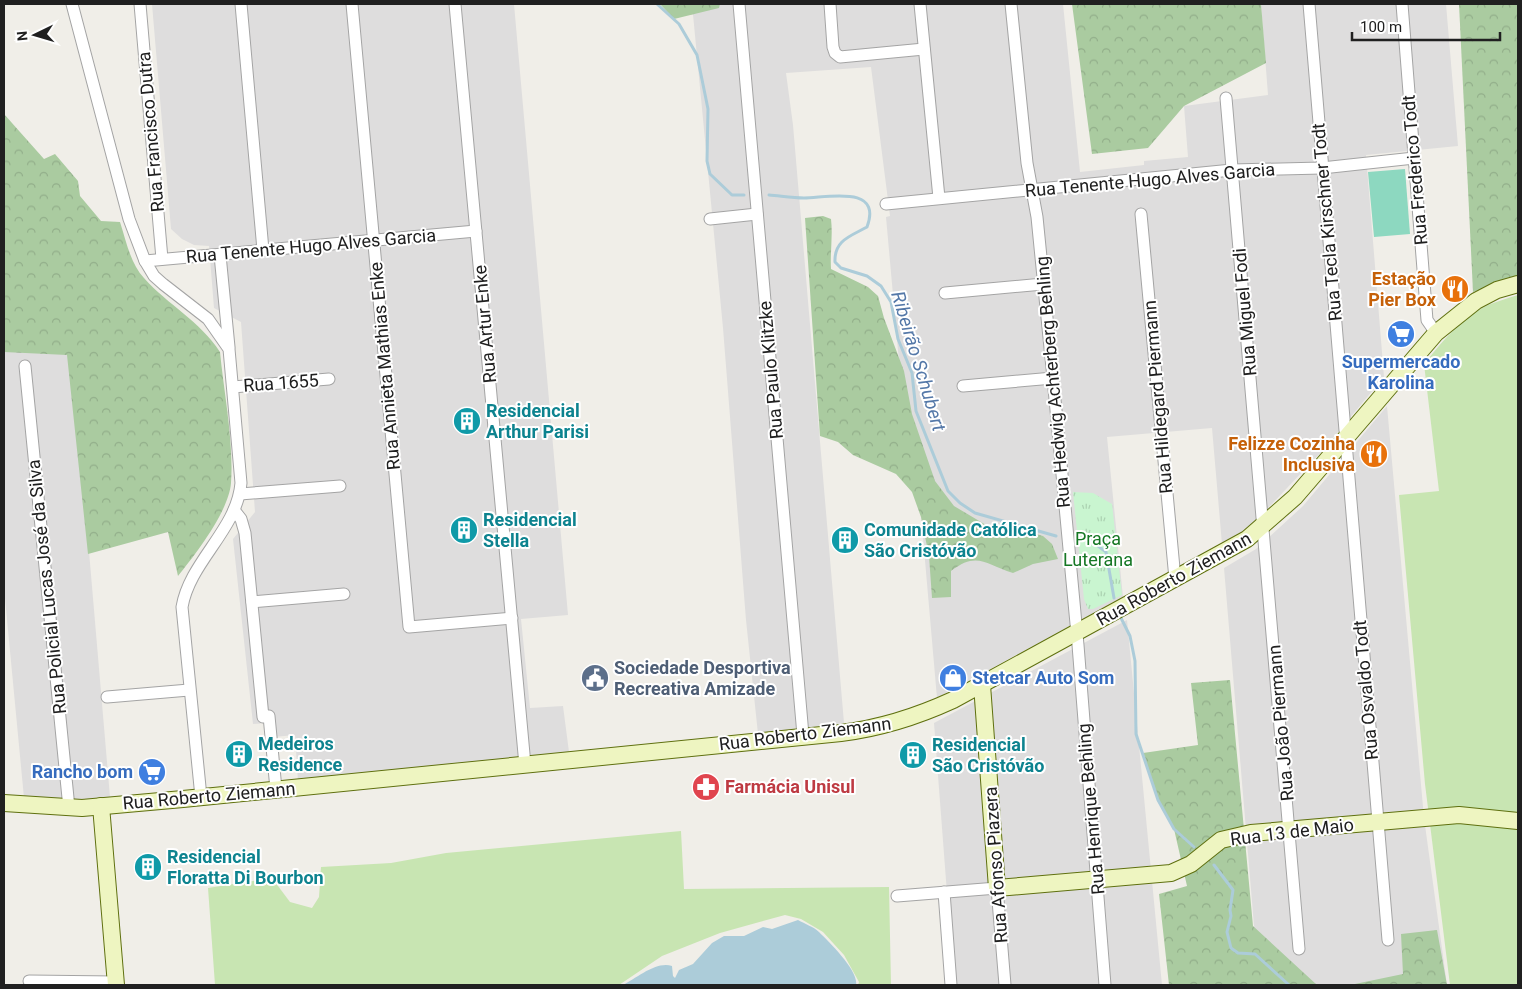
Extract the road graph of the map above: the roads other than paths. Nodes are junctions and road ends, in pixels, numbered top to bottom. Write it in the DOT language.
graph roads {
  1 [pos="72,4"];
  2 [pos="140,4"];
  3 [pos="242,4"];
  4 [pos="352,4"];
  5 [pos="455,4"];
  6 [pos="739,4"];
  7 [pos="830,4"];
  8 [pos="920,4"];
  9 [pos="1011,4"];
  10 [pos="1309,4"];
  11 [pos="1402,4"];
  12 [pos="924,49"];
  13 [pos="1226,98"];
  14 [pos="1414,158"];
  15 [pos="1322,168"];
  16 [pos="1232,170"];
  17 [pos="1032,190"];
  18 [pos="939,198"];
  19 [pos="886,204"];
  20 [pos="757,214"];
  21 [pos="1141,214"];
  22 [pos="710,219"];
  23 [pos="476,231"];
  24 [pos="374,241"];
  25 [pos="263,250"];
  26 [pos="220,254"];
  27 [pos="162,259"];
  28 [pos="145,261"];
  29 [pos="1044,284"];
  30 [pos="1518,284"];
  31 [pos="944,293"];
  32 [pos="1436,333"];
  33 [pos="229,349"];
  34 [pos="25,366"];
  35 [pos="1053,378"];
  36 [pos="329,379"];
  37 [pos="963,386"];
  38 [pos="233,387"];
  39 [pos="1344,440"];
  40 [pos="340,486"];
  41 [pos="240,494"];
  42 [pos="234,510"];
  43 [pos="1264,527"];
  44 [pos="1175,579"];
  45 [pos="344,594"];
  46 [pos="252,602"];
  47 [pos="512,618"];
  48 [pos="1076,634"];
  49 [pos="982,685"];
  50 [pos="189,690"];
  51 [pos="107,697"];
  52 [pos="804,736"];
  53 [pos="525,764"];
  54 [pos="276,789"];
  55 [pos="201,797"];
  56 [pos="4,803"];
  57 [pos="101,806"];
  58 [pos="69,808"];
  59 [pos="1518,821"];
  60 [pos="1378,822"];
  61 [pos="1290,830"];
  62 [pos="1096,880"];
  63 [pos="998,888"];
  64 [pos="942,892"];
  65 [pos="897,896"];
  66 [pos="1388,940"];
  67 [pos="1299,948"];
  68 [pos="29,981"];
  69 [pos="116,984"];
  70 [pos="946,985"];
  71 [pos="951,985"];
  72 [pos="1005,985"];
  73 [pos="1105,985"];
  1 -- 28 [label="street"];
  2 -- 27 [label="street, Rua Francisco Dutra"];
  3 -- 25 [label="street"];
  4 -- 24 [label="street, Rua Annieta Mathias Enke"];
  5 -- 23 [label="street, Rua Artur Enke"];
  6 -- 20 [label="street, Rua Paulo Klitzke"];
  7 -- 12 [label="street"];
  8 -- 12 [label="street"];
  9 -- 17 [label="street, Rua Hedwig Achterberg Behling"];
  10 -- 15 [label="street, Rua Tecla Kirschner Todt"];
  11 -- 14 [label="street, Rua Frederico Todt"];
  12 -- 18 [label="street"];
  13 -- 16 [label="street, Rua Miguel Fodi"];
  14 -- 15 [label="street, Rua Tenente Hugo Alves Garcia"];
  14 -- 32 [label="street, Rua Frederico Todt"];
  15 -- 16 [label="street, Rua Tenente Hugo Alves Garcia"];
  15 -- 39 [label="street, Rua Tecla Kirschner Todt"];
  16 -- 17 [label="street, Rua Tenente Hugo Alves Garcia"];
  16 -- 43 [label="street, Rua Miguel Fodi"];
  17 -- 18 [label="street, Rua Tenente Hugo Alves Garcia"];
  17 -- 29 [label="street, Rua Hedwig Achterberg Behling"];
  18 -- 19 [label="street, Rua Tenente Hugo Alves Garcia"];
  20 -- 22 [label="street"];
  20 -- 52 [label="street, Rua Paulo Klitzke"];
  21 -- 44 [label="street, Rua Hildegard Piermann"];
  23 -- 24 [label="street, Rua Tenente Hugo Alves Garcia"];
  23 -- 47 [label="street, Rua Artur Enke"];
  24 -- 25 [label="street, Rua Tenente Hugo Alves Garcia"];
  24 -- 47 [label="street, Rua Annieta Mathias Enke"];
  25 -- 26 [label="street, Rua Tenente Hugo Alves Garcia"];
  26 -- 27 [label="street, Rua Tenente Hugo Alves Garcia"];
  26 -- 33 [label="street"];
  27 -- 28 [label="street, Rua Tenente Hugo Alves Garcia"];
  28 -- 33 [label="street"];
  29 -- 31 [label="street"];
  29 -- 35 [label="street, Rua Hedwig Achterberg Behling"];
  30 -- 32 [label="main road, Rua Roberto Ziemann"];
  32 -- 39 [label="main road, Rua Roberto Ziemann"];
  33 -- 38 [label="street"];
  34 -- 58 [label="street, Rua Policial Lucas José da Silva"];
  35 -- 37 [label="street"];
  35 -- 48 [label="street, Rua Hedwig Achterberg Behling"];
  36 -- 38 [label="street, Rua 1655"];
  38 -- 41 [label="street"];
  39 -- 43 [label="main road, Rua Roberto Ziemann"];
  39 -- 60 [label="street, Rua Osvaldo Todt"];
  40 -- 41 [label="street"];
  41 -- 42 [label="street"];
  42 -- 46 [label="street"];
  42 -- 50 [label="street"];
  43 -- 44 [label="main road, Rua Roberto Ziemann"];
  43 -- 61 [label="street, Rua João Piermann"];
  44 -- 48 [label="main road, Rua Roberto Ziemann"];
  45 -- 46 [label="street"];
  46 -- 54 [label="street"];
  47 -- 53 [label="street, Rua Artur Enke"];
  48 -- 49 [label="main road, Rua Roberto Ziemann"];
  48 -- 62 [label="street, Rua Henrique Behling"];
  49 -- 52 [label="main road, Rua Roberto Ziemann"];
  49 -- 63 [label="main road, Rua Afonso Piazera"];
  50 -- 51 [label="street"];
  50 -- 55 [label="street"];
  52 -- 53 [label="main road, Rua Roberto Ziemann"];
  53 -- 54 [label="main road, Rua Roberto Ziemann"];
  54 -- 55 [label="main road, Rua Roberto Ziemann"];
  55 -- 57 [label="main road, Rua Roberto Ziemann"];
  56 -- 58 [label="main road, Rua Roberto Ziemann"];
  57 -- 58 [label="main road, Rua Roberto Ziemann"];
  57 -- 69 [label="main road"];
  59 -- 60 [label="main road, Rua 13 de Maio"];
  60 -- 61 [label="main road, Rua 13 de Maio"];
  60 -- 66 [label="street, Rua Osvaldo Todt"];
  61 -- 62 [label="main road, Rua 13 de Maio"];
  61 -- 67 [label="street, Rua João Piermann"];
  62 -- 63 [label="main road, Rua 13 de Maio"];
  62 -- 73 [label="street, Rua Henrique Behling"];
  63 -- 64 [label="street, Rua 13 de Maio"];
  63 -- 72 [label="street, Rua Afonso Piazera"];
  64 -- 65 [label="street, Rua 13 de Maio"];
  64 -- 70 [label="street"];
  64 -- 71 [label="street"];
  68 -- 69 [label="street"];
}
